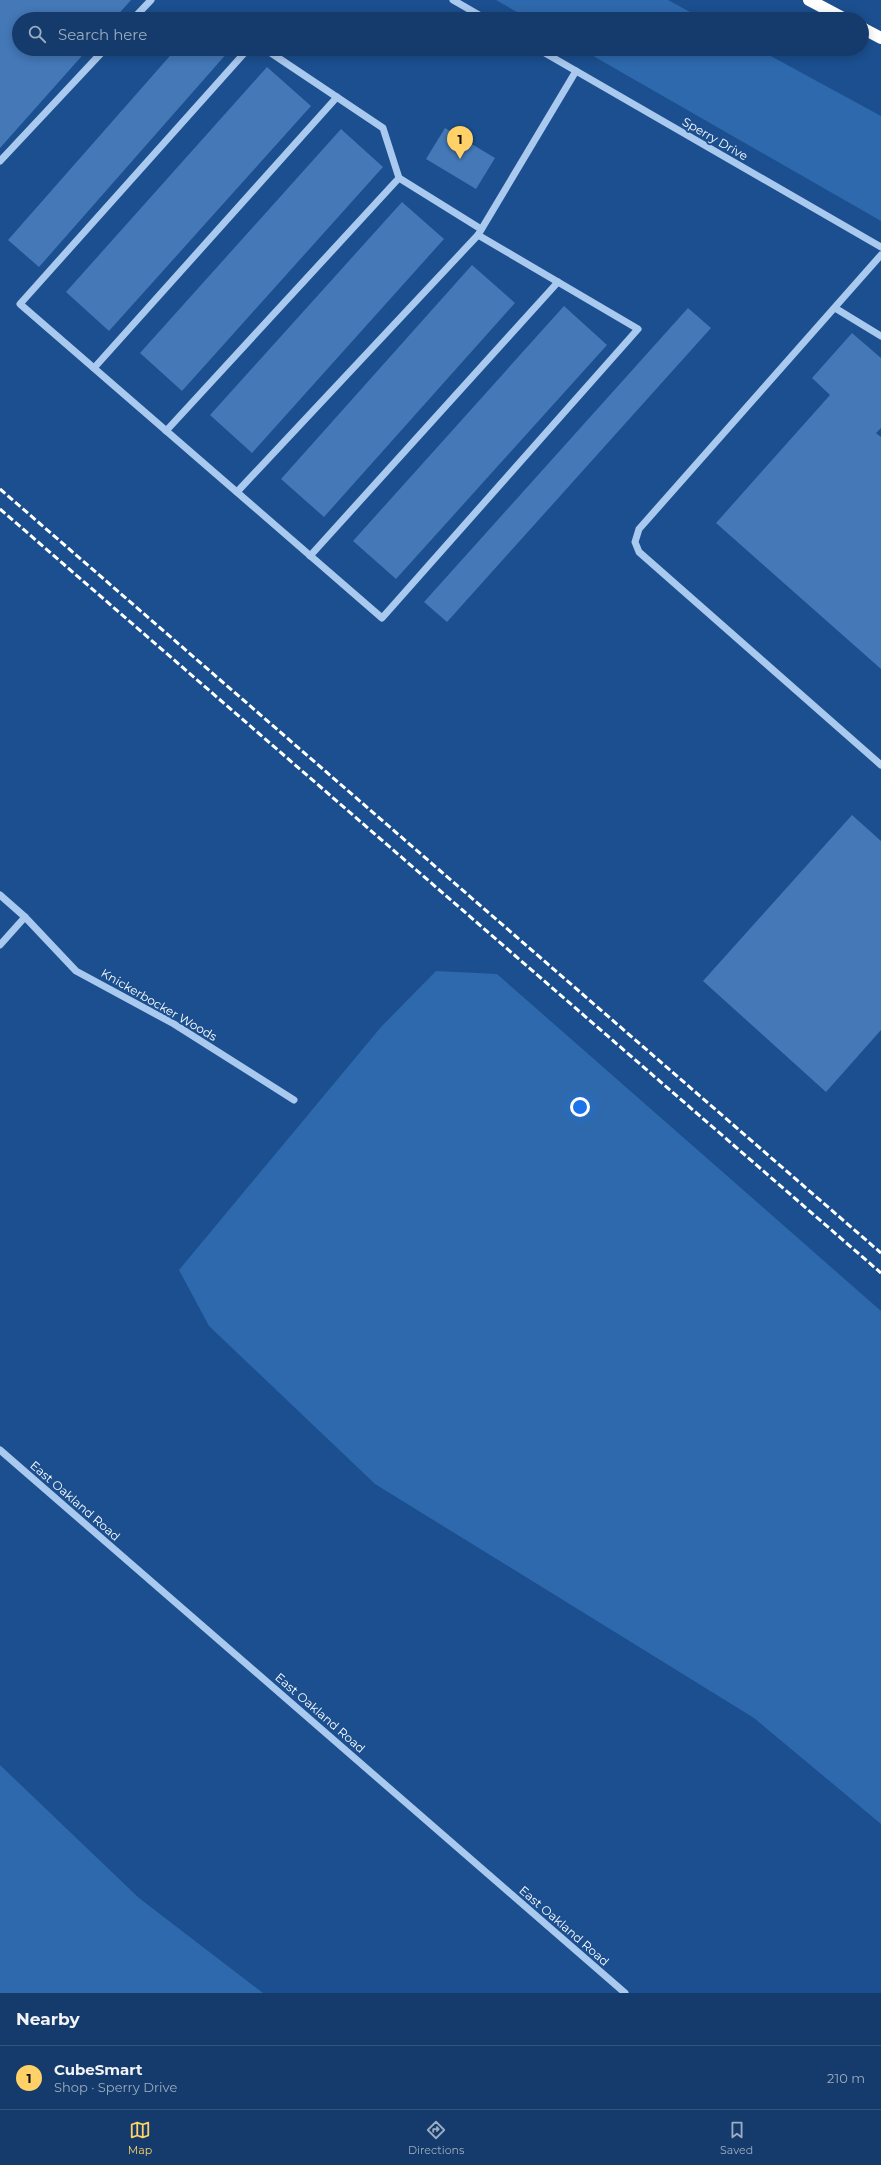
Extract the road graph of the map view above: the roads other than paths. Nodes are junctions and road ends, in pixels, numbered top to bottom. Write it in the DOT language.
graph roads {
  1 [pos="151,0"];
  2 [pos="453,0"];
  3 [pos="809,0"];
  4 [pos="140,12"];
  5 [pos="474,12"];
  6 [pos="832,12"];
  7 [pos="869,32"];
  8 [pos="881,38"];
  9 [pos="98,56"];
  10 [pos="242,56"];
  11 [pos="276,56"];
  12 [pos="550,56"];
  13 [pos="576,71"];
  14 [pos="337,97"];
  15 [pos="0,161"];
  16 [pos="398,178"];
  17 [pos="479,232"];
  18 [pos="881,247"];
  19 [pos="881,255"];
  20 [pos="558,282"];
  21 [pos="834,308"];
  22 [pos="881,336"];
  23 [pos="94,368"];
  24 [pos="166,431"];
  25 [pos="237,492"];
  26 [pos="310,556"];
  27 [pos="881,765"];
  28 [pos="0,895"];
  29 [pos="25,917"];
  30 [pos="0,945"];
  31 [pos="294,1100"];
  32 [pos="0,1450"];
  33 [pos="625,1993"];
  1 -- 4 [label="street"];
  2 -- 5 [label="street"];
  3 -- 6 [label="highway"];
  7 -- 8 [label="highway"];
  9 -- 15 [label="street"];
  10 -- 23 [label="street"];
  11 -- 14 [label="street"];
  12 -- 13 [label="street, Sperry Drive"];
  13 -- 17 [label="street"];
  13 -- 18 [label="street, Sperry Drive"];
  14 -- 16 [label="street"];
  14 -- 23 [label="street"];
  16 -- 17 [label="street"];
  16 -- 24 [label="street"];
  17 -- 20 [label="street"];
  17 -- 25 [label="street"];
  19 -- 21 [label="street"];
  20 -- 26 [label="street"];
  20 -- 26 [label="street"];
  21 -- 22 [label="street"];
  21 -- 27 [label="street"];
  23 -- 24 [label="street"];
  24 -- 25 [label="street"];
  25 -- 26 [label="street"];
  28 -- 29 [label="street, Knickerbocker Woods"];
  29 -- 30 [label="street"];
  29 -- 31 [label="street, Knickerbocker Woods"];
  32 -- 33 [label="street, East Oakland Road"];
}
